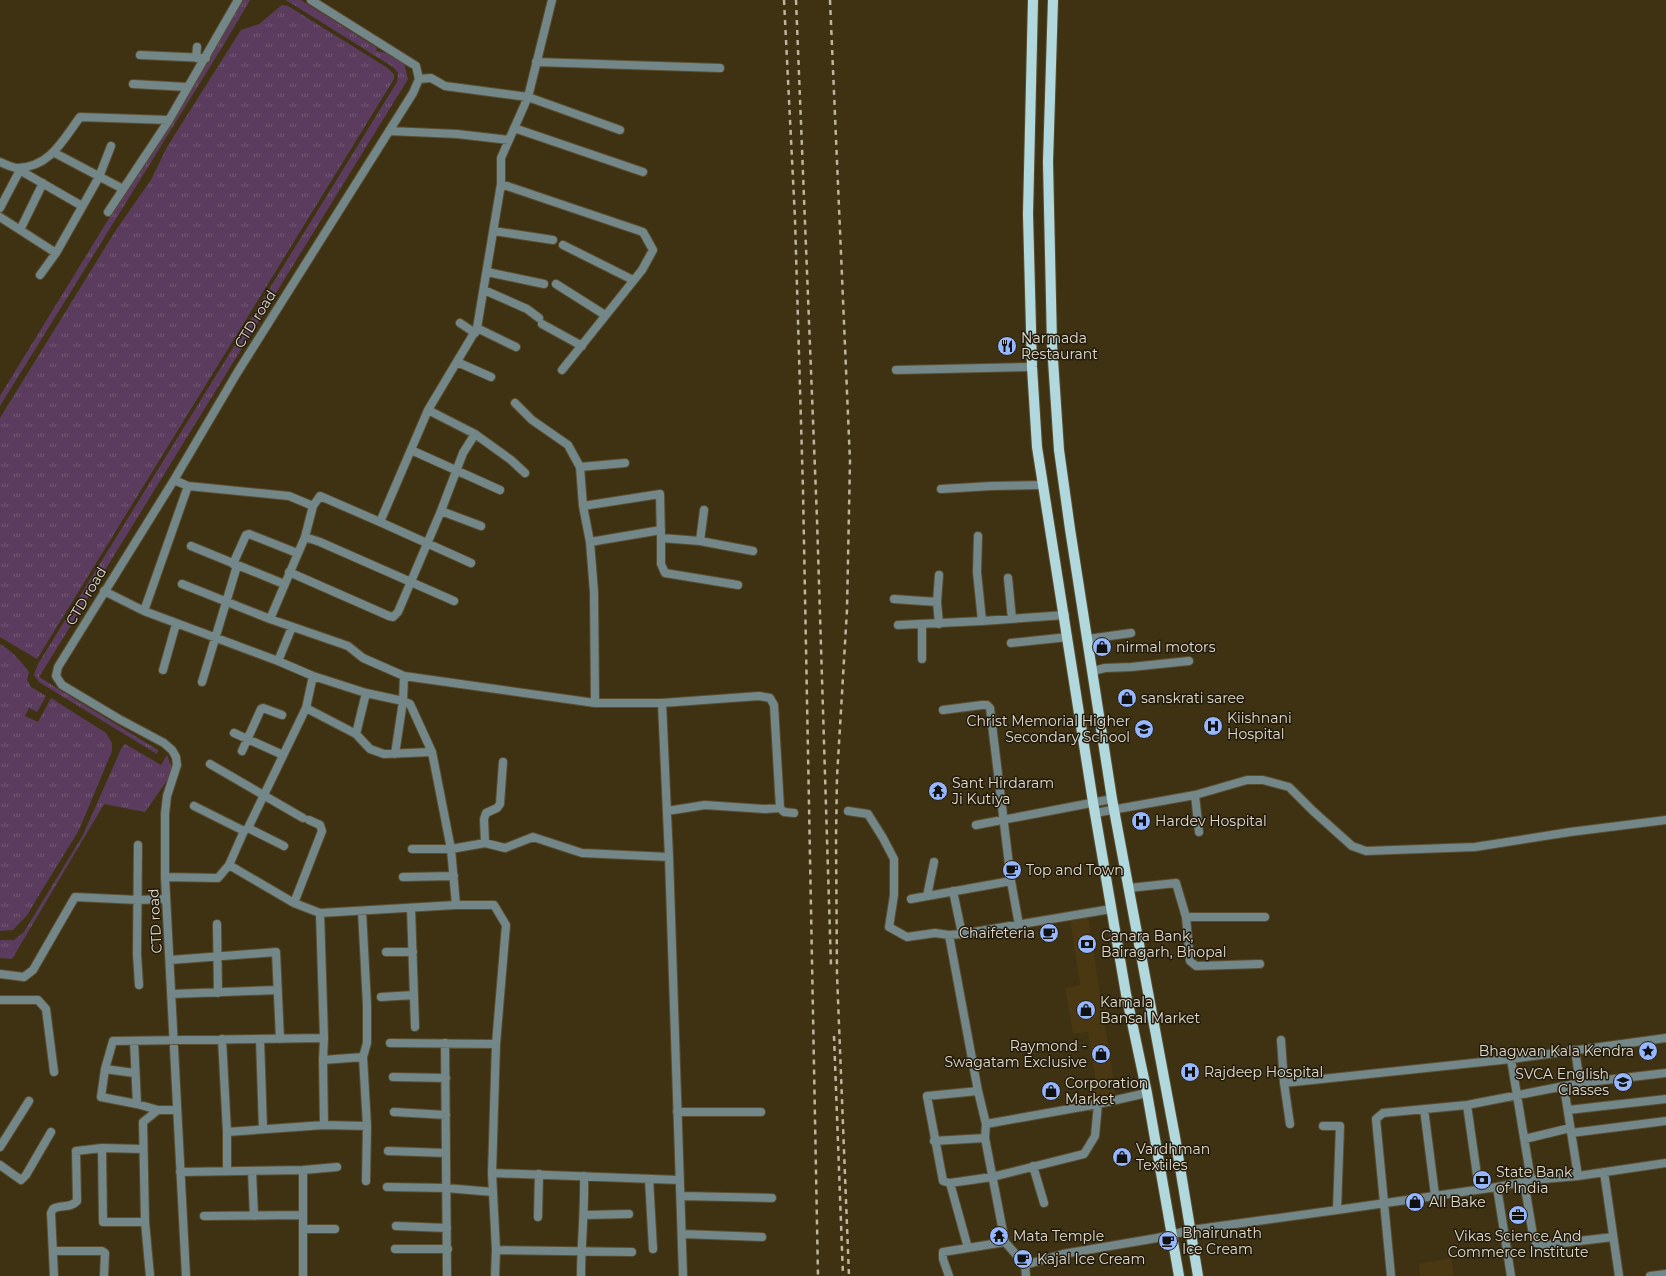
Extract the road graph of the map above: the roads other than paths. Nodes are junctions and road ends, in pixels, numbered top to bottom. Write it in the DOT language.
graph roads {
  1 [pos="238,0"];
  2 [pos="311,0"];
  3 [pos="552,0"];
  4 [pos="1033,0"];
  5 [pos="1053,0"];
  6 [pos="198,47"];
  7 [pos="140,55"];
  8 [pos="196,58"];
  9 [pos="206,58"];
  10 [pos="536,62"];
  11 [pos="720,68"];
  12 [pos="419,79"];
  13 [pos="132,84"];
  14 [pos="187,87"];
  15 [pos="528,98"];
  16 [pos="169,120"];
  17 [pos="514,128"];
  18 [pos="389,130"];
  19 [pos="620,130"];
  20 [pos="509,140"];
  21 [pos="111,146"];
  22 [pos="54,152"];
  23 [pos="0,162"];
  24 [pos="18,169"];
  25 [pos="643,172"];
  26 [pos="99,177"];
  27 [pos="43,183"];
  28 [pos="500,184"];
  29 [pos="123,189"];
  30 [pos="82,206"];
  31 [pos="0,208"];
  32 [pos="108,212"];
  33 [pos="0,218"];
  34 [pos="20,230"];
  35 [pos="494,230"];
  36 [pos="553,240"];
  37 [pos="563,245"];
  38 [pos="56,253"];
  39 [pos="487,272"];
  40 [pos="40,276"];
  41 [pos="633,280"];
  42 [pos="544,284"];
  43 [pos="556,284"];
  44 [pos="484,290"];
  45 [pos="605,315"];
  46 [pos="460,323"];
  47 [pos="476,331"];
  48 [pos="582,346"];
  49 [pos="516,347"];
  50 [pos="457,362"];
  51 [pos="1032,367"];
  52 [pos="562,370"];
  53 [pos="896,370"];
  54 [pos="491,377"];
  55 [pos="515,403"];
  56 [pos="428,410"];
  57 [pos="475,434"];
  58 [pos="411,450"];
  59 [pos="625,463"];
  60 [pos="580,467"];
  61 [pos="455,471"];
  62 [pos="525,473"];
  63 [pos="174,480"];
  64 [pos="1043,485"];
  65 [pos="188,486"];
  66 [pos="941,489"];
  67 [pos="500,490"];
  68 [pos="313,506"];
  69 [pos="583,506"];
  70 [pos="704,510"];
  71 [pos="441,511"];
  72 [pos="380,522"];
  73 [pos="481,526"];
  74 [pos="661,534"];
  75 [pos="978,536"];
  76 [pos="305,537"];
  77 [pos="700,541"];
  78 [pos="590,542"];
  79 [pos="427,544"];
  80 [pos="191,546"];
  81 [pos="753,551"];
  82 [pos="297,553"];
  83 [pos="471,562"];
  84 [pos="235,565"];
  85 [pos="289,572"];
  86 [pos="939,575"];
  87 [pos="1008,578"];
  88 [pos="410,582"];
  89 [pos="182,584"];
  90 [pos="284,584"];
  91 [pos="738,585"];
  92 [pos="104,591"];
  93 [pos="894,599"];
  94 [pos="454,601"];
  95 [pos="227,602"];
  96 [pos="937,602"];
  97 [pos="144,611"];
  98 [pos="1065,615"];
  99 [pos="270,619"];
  100 [pos="1012,620"];
  101 [pos="982,621"];
  102 [pos="176,624"];
  103 [pos="922,624"];
  104 [pos="939,624"];
  105 [pos="898,625"];
  106 [pos="292,627"];
  107 [pos="1131,633"];
  108 [pos="214,637"];
  109 [pos="1068,637"];
  110 [pos="1088,639"];
  111 [pos="1011,643"];
  112 [pos="922,659"];
  113 [pos="278,661"];
  114 [pos="1189,661"];
  115 [pos="163,670"];
  116 [pos="1093,671"];
  117 [pos="313,676"];
  118 [pos="404,676"];
  119 [pos="202,682"];
  120 [pos="366,693"];
  121 [pos="403,701"];
  122 [pos="595,703"];
  123 [pos="662,703"];
  124 [pos="306,708"];
  125 [pos="943,710"];
  126 [pos="282,715"];
  127 [pos="234,733"];
  128 [pos="356,734"];
  129 [pos="247,739"];
  130 [pos="242,751"];
  131 [pos="432,752"];
  132 [pos="395,754"];
  133 [pos="283,755"];
  134 [pos="503,762"];
  135 [pos="210,764"];
  136 [pos="263,794"];
  137 [pos="1195,795"];
  138 [pos="1112,799"];
  139 [pos="1093,802"];
  140 [pos="194,806"];
  141 [pos="780,808"];
  142 [pos="1114,810"];
  143 [pos="848,811"];
  144 [pos="667,812"];
  145 [pos="794,813"];
  146 [pos="1095,813"];
  147 [pos="1004,820"];
  148 [pos="1666,820"];
  149 [pos="976,825"];
  150 [pos="246,830"];
  151 [pos="1199,832"];
  152 [pos="485,843"];
  153 [pos="138,845"];
  154 [pos="284,846"];
  155 [pos="412,849"];
  156 [pos="451,849"];
  157 [pos="669,857"];
  158 [pos="934,862"];
  159 [pos="229,865"];
  160 [pos="454,876"];
  161 [pos="165,877"];
  162 [pos="402,877"];
  163 [pos="1011,881"];
  164 [pos="1129,888"];
  165 [pos="952,891"];
  166 [pos="927,896"];
  167 [pos="166,899"];
  168 [pos="911,899"];
  169 [pos="138,900"];
  170 [pos="294,903"];
  171 [pos="456,905"];
  172 [pos="411,908"];
  173 [pos="1111,909"];
  174 [pos="362,911"];
  175 [pos="320,913"];
  176 [pos="1186,917"];
  177 [pos="1265,917"];
  178 [pos="217,924"];
  179 [pos="1018,925"];
  180 [pos="962,934"];
  181 [pos="949,935"];
  182 [pos="386,952"];
  183 [pos="413,952"];
  184 [pos="217,957"];
  185 [pos="170,960"];
  186 [pos="1260,964"];
  187 [pos="0,974"];
  188 [pos="139,985"];
  189 [pos="277,990"];
  190 [pos="218,993"];
  191 [pos="172,994"];
  192 [pos="414,995"];
  193 [pos="381,997"];
  194 [pos="0,1000"];
  195 [pos="415,1027"];
  196 [pos="324,1038"];
  197 [pos="1666,1038"];
  198 [pos="222,1039"];
  199 [pos="280,1039"];
  200 [pos="173,1040"];
  201 [pos="260,1040"];
  202 [pos="1281,1040"];
  203 [pos="134,1041"];
  204 [pos="390,1043"];
  205 [pos="445,1043"];
  206 [pos="496,1044"];
  207 [pos="1575,1050"];
  208 [pos="363,1057"];
  209 [pos="323,1060"];
  210 [pos="1511,1060"];
  211 [pos="105,1069"];
  212 [pos="54,1072"];
  213 [pos="1666,1072"];
  214 [pos="134,1073"];
  215 [pos="394,1077"];
  216 [pos="446,1078"];
  217 [pos="1580,1083"];
  218 [pos="1284,1084"];
  219 [pos="1564,1087"];
  220 [pos="978,1091"];
  221 [pos="1147,1094"];
  222 [pos="1518,1095"];
  223 [pos="1666,1099"];
  224 [pos="29,1101"];
  225 [pos="137,1104"];
  226 [pos="1098,1104"];
  227 [pos="1468,1105"];
  228 [pos="1424,1109"];
  229 [pos="158,1110"];
  230 [pos="177,1110"];
  231 [pos="1568,1110"];
  232 [pos="394,1112"];
  233 [pos="677,1112"];
  234 [pos="761,1112"];
  235 [pos="446,1115"];
  236 [pos="1666,1121"];
  237 [pos="986,1124"];
  238 [pos="1290,1124"];
  239 [pos="324,1125"];
  240 [pos="367,1126"];
  241 [pos="1323,1126"];
  242 [pos="263,1129"];
  243 [pos="1570,1131"];
  244 [pos="51,1132"];
  245 [pos="226,1132"];
  246 [pos="985,1138"];
  247 [pos="1524,1139"];
  248 [pos="934,1141"];
  249 [pos="0,1147"];
  250 [pos="102,1148"];
  251 [pos="143,1148"];
  252 [pos="388,1151"];
  253 [pos="446,1153"];
  254 [pos="1666,1163"];
  255 [pos="0,1165"];
  256 [pos="1034,1166"];
  257 [pos="337,1167"];
  258 [pos="303,1170"];
  259 [pos="227,1171"];
  260 [pos="252,1171"];
  261 [pos="180,1172"];
  262 [pos="1604,1172"];
  263 [pos="492,1173"];
  264 [pos="539,1174"];
  265 [pos="584,1176"];
  266 [pos="1578,1176"];
  267 [pos="992,1177"];
  268 [pos="649,1179"];
  269 [pos="679,1180"];
  270 [pos="1527,1180"];
  271 [pos="366,1181"];
  272 [pos="950,1183"];
  273 [pos="387,1187"];
  274 [pos="1497,1187"];
  275 [pos="446,1188"];
  276 [pos="1479,1189"];
  277 [pos="493,1192"];
  278 [pos="1435,1195"];
  279 [pos="681,1196"];
  280 [pos="772,1198"];
  281 [pos="1044,1203"];
  282 [pos="1384,1203"];
  283 [pos="1338,1210"];
  284 [pos="629,1214"];
  285 [pos="585,1215"];
  286 [pos="204,1216"];
  287 [pos="254,1216"];
  288 [pos="303,1216"];
  289 [pos="538,1217"];
  290 [pos="145,1222"];
  291 [pos="396,1226"];
  292 [pos="447,1228"];
  293 [pos="303,1229"];
  294 [pos="335,1229"];
  295 [pos="1191,1230"];
  296 [pos="682,1234"];
  297 [pos="1172,1234"];
  298 [pos="762,1237"];
  299 [pos="1613,1237"];
  300 [pos="1005,1242"];
  301 [pos="968,1248"];
  302 [pos="395,1249"];
  303 [pos="448,1249"];
  304 [pos="653,1249"];
  305 [pos="496,1250"];
  306 [pos="53,1251"];
  307 [pos="581,1252"];
  308 [pos="632,1252"];
  309 [pos="1025,1265"];
  310 [pos="1666,1274"];
  311 [pos="54,1276"];
  312 [pos="104,1276"];
  313 [pos="150,1276"];
  314 [pos="186,1276"];
  315 [pos="304,1276"];
  316 [pos="448,1276"];
  317 [pos="495,1276"];
  318 [pos="581,1276"];
  319 [pos="683,1276"];
  320 [pos="949,1276"];
  321 [pos="1026,1276"];
  322 [pos="1179,1276"];
  323 [pos="1198,1276"];
  324 [pos="1391,1276"];
  325 [pos="1511,1276"];
  326 [pos="1619,1276"];
  327 [pos="1650,1276"];
  1 -- 9 [label="street"];
  2 -- 12 [label="street"];
  3 -- 10 [label="street"];
  4 -- 51 [label="main road"];
  5 -- 110 [label="main road"];
  6 -- 8 [label="street"];
  7 -- 8 [label="street"];
  8 -- 9 [label="street"];
  9 -- 14 [label="street"];
  10 -- 11 [label="street"];
  10 -- 15 [label="street"];
  12 -- 15 [label="street"];
  12 -- 18 [label="street, CTD road"];
  13 -- 14 [label="street"];
  14 -- 16 [label="street"];
  15 -- 17 [label="street"];
  15 -- 19 [label="street"];
  16 -- 22 [label="street"];
  16 -- 29 [label="street"];
  17 -- 20 [label="street"];
  17 -- 25 [label="street"];
  18 -- 20 [label="street"];
  18 -- 63 [label="street, CTD road"];
  20 -- 28 [label="street"];
  21 -- 26 [label="street"];
  22 -- 24 [label="street"];
  22 -- 26 [label="street"];
  23 -- 24 [label="street"];
  24 -- 27 [label="street"];
  24 -- 31 [label="street"];
  26 -- 29 [label="street"];
  26 -- 30 [label="street"];
  27 -- 30 [label="street"];
  27 -- 34 [label="street"];
  28 -- 35 [label="street"];
  28 -- 41 [label="street"];
  29 -- 32 [label="street"];
  30 -- 38 [label="street"];
  33 -- 34 [label="street"];
  34 -- 38 [label="street"];
  35 -- 36 [label="street"];
  35 -- 39 [label="street"];
  37 -- 41 [label="street"];
  38 -- 40 [label="street"];
  39 -- 42 [label="street"];
  39 -- 44 [label="street"];
  41 -- 45 [label="street"];
  43 -- 45 [label="street"];
  44 -- 47 [label="street"];
  44 -- 48 [label="street"];
  45 -- 48 [label="street"];
  46 -- 47 [label="street"];
  47 -- 49 [label="street"];
  47 -- 50 [label="street"];
  48 -- 52 [label="street"];
  50 -- 54 [label="street"];
  50 -- 56 [label="street"];
  51 -- 53 [label="street"];
  51 -- 64 [label="main road"];
  55 -- 60 [label="street"];
  56 -- 57 [label="street"];
  56 -- 58 [label="street"];
  57 -- 61 [label="street"];
  57 -- 62 [label="street"];
  58 -- 61 [label="street"];
  58 -- 72 [label="street"];
  59 -- 60 [label="street"];
  60 -- 69 [label="street"];
  61 -- 67 [label="street"];
  61 -- 71 [label="street"];
  63 -- 65 [label="street"];
  63 -- 92 [label="street, CTD road"];
  64 -- 66 [label="street"];
  64 -- 98 [label="main road"];
  65 -- 68 [label="street"];
  65 -- 97 [label="street"];
  68 -- 72 [label="street"];
  68 -- 76 [label="street"];
  69 -- 74 [label="street"];
  69 -- 78 [label="street"];
  70 -- 77 [label="street"];
  71 -- 73 [label="street"];
  71 -- 79 [label="street"];
  72 -- 79 [label="street"];
  74 -- 77 [label="street"];
  74 -- 78 [label="street"];
  74 -- 91 [label="street"];
  75 -- 101 [label="street"];
  76 -- 82 [label="street"];
  76 -- 88 [label="street"];
  77 -- 81 [label="street"];
  78 -- 122 [label="street"];
  79 -- 83 [label="street"];
  79 -- 88 [label="street"];
  80 -- 84 [label="street"];
  82 -- 84 [label="street"];
  82 -- 85 [label="street"];
  84 -- 90 [label="street"];
  84 -- 95 [label="street"];
  85 -- 88 [label="street"];
  85 -- 90 [label="street"];
  86 -- 96 [label="street"];
  87 -- 100 [label="street"];
  88 -- 94 [label="street"];
  89 -- 95 [label="street"];
  90 -- 99 [label="street"];
  92 -- 97 [label="street"];
  92 -- 161 [label="street, CTD road"];
  93 -- 96 [label="street"];
  95 -- 99 [label="street"];
  95 -- 108 [label="street"];
  96 -- 104 [label="street"];
  97 -- 102 [label="street"];
  98 -- 100 [label="street"];
  98 -- 109 [label="main road"];
  99 -- 106 [label="street"];
  100 -- 101 [label="street"];
  101 -- 104 [label="street"];
  102 -- 108 [label="street"];
  102 -- 115 [label="street"];
  103 -- 104 [label="street"];
  103 -- 105 [label="street"];
  103 -- 112 [label="street"];
  106 -- 113 [label="street"];
  106 -- 118 [label="street"];
  107 -- 110 [label="street"];
  108 -- 113 [label="street"];
  108 -- 119 [label="street"];
  109 -- 111 [label="street"];
  109 -- 139 [label="main road"];
  110 -- 116 [label="main road"];
  113 -- 117 [label="street"];
  114 -- 116 [label="street"];
  116 -- 138 [label="main road"];
  117 -- 120 [label="street"];
  117 -- 124 [label="street"];
  118 -- 121 [label="street"];
  118 -- 122 [label="street"];
  120 -- 121 [label="street"];
  120 -- 128 [label="street"];
  121 -- 131 [label="street"];
  121 -- 132 [label="street"];
  122 -- 123 [label="street"];
  123 -- 141 [label="street"];
  123 -- 144 [label="street"];
  124 -- 128 [label="street"];
  124 -- 133 [label="street"];
  125 -- 147 [label="street"];
  126 -- 129 [label="street"];
  127 -- 129 [label="street"];
  128 -- 132 [label="street"];
  129 -- 130 [label="street"];
  129 -- 133 [label="street"];
  131 -- 132 [label="street"];
  131 -- 156 [label="street"];
  133 -- 136 [label="street"];
  134 -- 152 [label="street"];
  135 -- 136 [label="street"];
  136 -- 150 [label="street"];
  136 -- 170 [label="street"];
  137 -- 142 [label="street"];
  137 -- 148 [label="street"];
  137 -- 151 [label="street"];
  138 -- 139 [label="street"];
  138 -- 142 [label="main road"];
  139 -- 146 [label="main road"];
  139 -- 147 [label="street"];
  140 -- 150 [label="street"];
  141 -- 144 [label="street"];
  141 -- 145 [label="street"];
  142 -- 146 [label="street"];
  142 -- 164 [label="main road"];
  143 -- 181 [label="street"];
  144 -- 157 [label="street"];
  146 -- 173 [label="main road"];
  147 -- 149 [label="street"];
  147 -- 163 [label="street"];
  150 -- 154 [label="street"];
  150 -- 159 [label="street"];
  152 -- 156 [label="street"];
  152 -- 157 [label="street"];
  153 -- 169 [label="street"];
  155 -- 156 [label="street"];
  156 -- 160 [label="street"];
  157 -- 233 [label="street"];
  158 -- 166 [label="street"];
  159 -- 161 [label="street"];
  159 -- 170 [label="street"];
  160 -- 162 [label="street"];
  160 -- 171 [label="street"];
  161 -- 167 [label="street, CTD road"];
  163 -- 165 [label="street"];
  163 -- 179 [label="street"];
  164 -- 176 [label="street"];
  164 -- 295 [label="main road"];
  165 -- 166 [label="street"];
  165 -- 180 [label="street"];
  166 -- 168 [label="street"];
  167 -- 169 [label="street"];
  167 -- 185 [label="street, CTD road"];
  169 -- 187 [label="street"];
  169 -- 188 [label="street"];
  170 -- 175 [label="street"];
  171 -- 172 [label="street"];
  171 -- 206 [label="street"];
  172 -- 174 [label="street"];
  172 -- 183 [label="street"];
  173 -- 179 [label="street"];
  173 -- 221 [label="main road"];
  174 -- 175 [label="street"];
  174 -- 208 [label="street"];
  175 -- 196 [label="street"];
  176 -- 177 [label="street"];
  176 -- 186 [label="street"];
  178 -- 184 [label="street"];
  179 -- 180 [label="street"];
  180 -- 181 [label="street"];
  181 -- 220 [label="street"];
  182 -- 183 [label="street"];
  183 -- 192 [label="street"];
  184 -- 185 [label="street"];
  184 -- 189 [label="street"];
  184 -- 190 [label="street"];
  185 -- 191 [label="street, CTD road"];
  189 -- 190 [label="street"];
  189 -- 199 [label="street"];
  190 -- 191 [label="street"];
  191 -- 200 [label="street, CTD road"];
  192 -- 193 [label="street"];
  192 -- 195 [label="street"];
  194 -- 212 [label="street"];
  196 -- 199 [label="street"];
  196 -- 209 [label="street"];
  197 -- 207 [label="street"];
  198 -- 200 [label="street"];
  198 -- 201 [label="street"];
  198 -- 245 [label="street"];
  199 -- 201 [label="street"];
  200 -- 203 [label="street"];
  200 -- 230 [label="street, CTD road"];
  201 -- 242 [label="street"];
  202 -- 218 [label="street"];
  203 -- 211 [label="street"];
  203 -- 214 [label="street"];
  204 -- 205 [label="street"];
  205 -- 206 [label="street"];
  205 -- 216 [label="street"];
  206 -- 263 [label="street"];
  207 -- 210 [label="street"];
  207 -- 217 [label="street"];
  208 -- 209 [label="street"];
  208 -- 240 [label="street"];
  209 -- 239 [label="street"];
  210 -- 218 [label="street"];
  210 -- 222 [label="street"];
  211 -- 214 [label="street"];
  211 -- 225 [label="street"];
  213 -- 217 [label="street"];
  214 -- 225 [label="street"];
  215 -- 216 [label="street"];
  216 -- 235 [label="street"];
  217 -- 219 [label="street"];
  218 -- 238 [label="street"];
  219 -- 222 [label="street"];
  219 -- 231 [label="street"];
  220 -- 237 [label="street"];
  220 -- 248 [label="street"];
  221 -- 226 [label="street"];
  221 -- 297 [label="main road"];
  222 -- 227 [label="street"];
  222 -- 247 [label="street"];
  223 -- 231 [label="street"];
  224 -- 249 [label="street"];
  225 -- 229 [label="street"];
  226 -- 237 [label="street"];
  226 -- 256 [label="street"];
  227 -- 228 [label="street"];
  227 -- 276 [label="street"];
  228 -- 278 [label="street"];
  228 -- 282 [label="street"];
  229 -- 230 [label="street"];
  229 -- 251 [label="street"];
  230 -- 261 [label="street, CTD road"];
  231 -- 243 [label="street"];
  232 -- 235 [label="street"];
  233 -- 234 [label="street"];
  233 -- 269 [label="street"];
  235 -- 253 [label="street"];
  236 -- 243 [label="street"];
  237 -- 246 [label="street"];
  239 -- 240 [label="street"];
  239 -- 242 [label="street"];
  240 -- 271 [label="street"];
  241 -- 283 [label="street"];
  242 -- 245 [label="street"];
  243 -- 247 [label="street"];
  243 -- 266 [label="street"];
  244 -- 255 [label="street"];
  245 -- 259 [label="street"];
  246 -- 248 [label="street"];
  246 -- 267 [label="street"];
  247 -- 270 [label="street"];
  248 -- 272 [label="street"];
  250 -- 251 [label="street"];
  250 -- 290 [label="street"];
  250 -- 306 [label="street"];
  251 -- 290 [label="street"];
  252 -- 253 [label="street"];
  253 -- 275 [label="street"];
  254 -- 262 [label="street"];
  256 -- 267 [label="street"];
  256 -- 281 [label="street"];
  257 -- 258 [label="street"];
  258 -- 260 [label="street"];
  258 -- 288 [label="street"];
  259 -- 260 [label="street"];
  259 -- 261 [label="street"];
  260 -- 287 [label="street"];
  261 -- 314 [label="street, CTD road"];
  262 -- 266 [label="street"];
  262 -- 299 [label="street"];
  263 -- 264 [label="street"];
  263 -- 277 [label="street"];
  264 -- 265 [label="street"];
  264 -- 289 [label="street"];
  265 -- 268 [label="street"];
  265 -- 285 [label="street"];
  266 -- 270 [label="street"];
  267 -- 272 [label="street"];
  267 -- 300 [label="street"];
  268 -- 269 [label="street"];
  268 -- 304 [label="street"];
  269 -- 279 [label="street"];
  270 -- 274 [label="street"];
  270 -- 299 [label="street"];
  272 -- 301 [label="street"];
  273 -- 275 [label="street"];
  274 -- 276 [label="street"];
  274 -- 325 [label="street"];
  275 -- 277 [label="street"];
  275 -- 292 [label="street"];
  276 -- 278 [label="street"];
  277 -- 305 [label="street"];
  278 -- 282 [label="street"];
  279 -- 280 [label="street"];
  279 -- 296 [label="street"];
  282 -- 283 [label="street"];
  282 -- 324 [label="street"];
  283 -- 295 [label="street"];
  284 -- 285 [label="street"];
  285 -- 307 [label="street"];
  286 -- 287 [label="street"];
  287 -- 288 [label="street"];
  288 -- 293 [label="street"];
  290 -- 313 [label="street"];
  291 -- 292 [label="street"];
  292 -- 303 [label="street"];
  293 -- 294 [label="street"];
  293 -- 315 [label="street"];
  295 -- 297 [label="street"];
  295 -- 323 [label="main road"];
  296 -- 298 [label="street"];
  296 -- 319 [label="street"];
  297 -- 309 [label="street"];
  297 -- 322 [label="main road"];
  299 -- 326 [label="street"];
  300 -- 301 [label="street"];
  300 -- 309 [label="street"];
  301 -- 320 [label="street"];
  302 -- 303 [label="street"];
  303 -- 316 [label="street"];
  305 -- 307 [label="street"];
  305 -- 317 [label="street"];
  306 -- 311 [label="street"];
  306 -- 312 [label="street"];
  307 -- 308 [label="street"];
  307 -- 318 [label="street"];
  309 -- 321 [label="street"];
  310 -- 327 [label="street"];
}
